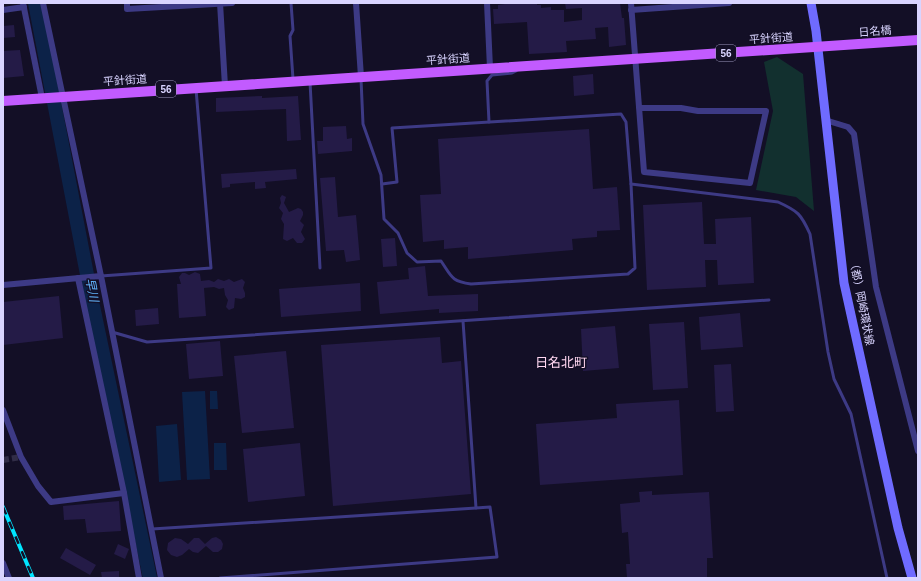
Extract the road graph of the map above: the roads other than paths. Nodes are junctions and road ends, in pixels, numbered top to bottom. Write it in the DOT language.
graph roads {
  1 [pos="43,3"];
  2 [pos="127,3"];
  3 [pos="220,3"];
  4 [pos="232,3"];
  5 [pos="291,3"];
  6 [pos="356,3"];
  7 [pos="487,3"];
  8 [pos="729,3"];
  9 [pos="811,3"];
  10 [pos="24,5"];
  11 [pos="631,6"];
  12 [pos="3,10"];
  13 [pos="918,40"];
  14 [pos="833,46"];
  15 [pos="817,47"];
  16 [pos="634,59"];
  17 [pos="527,66"];
  18 [pos="490,68"];
  19 [pos="360,77"];
  20 [pos="310,80"];
  21 [pos="293,81"];
  22 [pos="225,86"];
  23 [pos="196,88"];
  24 [pos="64,96"];
  25 [pos="42,98"];
  26 [pos="3,101"];
  27 [pos="639,108"];
  28 [pos="825,120"];
  29 [pos="489,122"];
  30 [pos="382,184"];
  31 [pos="632,184"];
  32 [pos="320,268"];
  33 [pos="101,276"];
  34 [pos="78,278"];
  35 [pos="3,284"];
  36 [pos="770,300"];
  37 [pos="463,321"];
  38 [pos="112,332"];
  39 [pos="3,410"];
  40 [pos="918,451"];
  41 [pos="124,492"];
  42 [pos="476,508"];
  43 [pos="152,529"];
  44 [pos="3,563"];
  45 [pos="9,578"];
  46 [pos="139,578"];
  47 [pos="161,578"];
  48 [pos="220,578"];
  49 [pos="887,578"];
  50 [pos="912,578"];
  1 -- 24 [label="street"];
  2 -- 3 [label="street"];
  3 -- 4 [label="street"];
  3 -- 22 [label="street"];
  5 -- 21 [label="lane"];
  6 -- 19 [label="street"];
  7 -- 18 [label="street"];
  8 -- 11 [label="street"];
  9 -- 15 [label="street, （都）岡崎環状線"];
  10 -- 12 [label="street"];
  10 -- 25 [label="street"];
  11 -- 16 [label="street"];
  13 -- 14 [label="main road, 日名橋 / 56"];
  14 -- 15 [label="main road, 平針街道 / 56"];
  15 -- 16 [label="main road, 平針街道 / 56"];
  15 -- 28 [label="street, （都）岡崎環状線"];
  16 -- 17 [label="main road, 平針街道 / 56"];
  16 -- 27 [label="street"];
  17 -- 18 [label="main road, 平針街道 / 56"];
  17 -- 29 [label="lane"];
  18 -- 19 [label="main road, 平針街道 / 56"];
  19 -- 20 [label="main road, 平針街道 / 56"];
  19 -- 30 [label="lane"];
  20 -- 21 [label="main road, 平針街道 / 56"];
  20 -- 32 [label="lane"];
  21 -- 22 [label="main road, 平針街道 / 56"];
  22 -- 23 [label="main road, 平針街道 / 56"];
  23 -- 24 [label="main road, 平針街道 / 56"];
  23 -- 33 [label="lane"];
  24 -- 25 [label="main road, 56"];
  24 -- 33 [label="street"];
  25 -- 26 [label="main road, 56"];
  27 -- 27 [label="street"];
  28 -- 40 [label="street"];
  28 -- 50 [label="street, （都）岡崎環状線"];
  29 -- 30 [label="lane"];
  29 -- 31 [label="lane"];
  30 -- 31 [label="lane"];
  31 -- 49 [label="lane"];
  33 -- 34 [label="street"];
  33 -- 38 [label="street"];
  34 -- 35 [label="street"];
  34 -- 41 [label="street"];
  36 -- 37 [label="lane"];
  37 -- 38 [label="lane"];
  37 -- 42 [label="lane"];
  38 -- 43 [label="street"];
  39 -- 41 [label="street"];
  41 -- 46 [label="street"];
  42 -- 43 [label="lane"];
  42 -- 48 [label="lane"];
  43 -- 47 [label="street"];
  44 -- 45 [label="street"];
}
